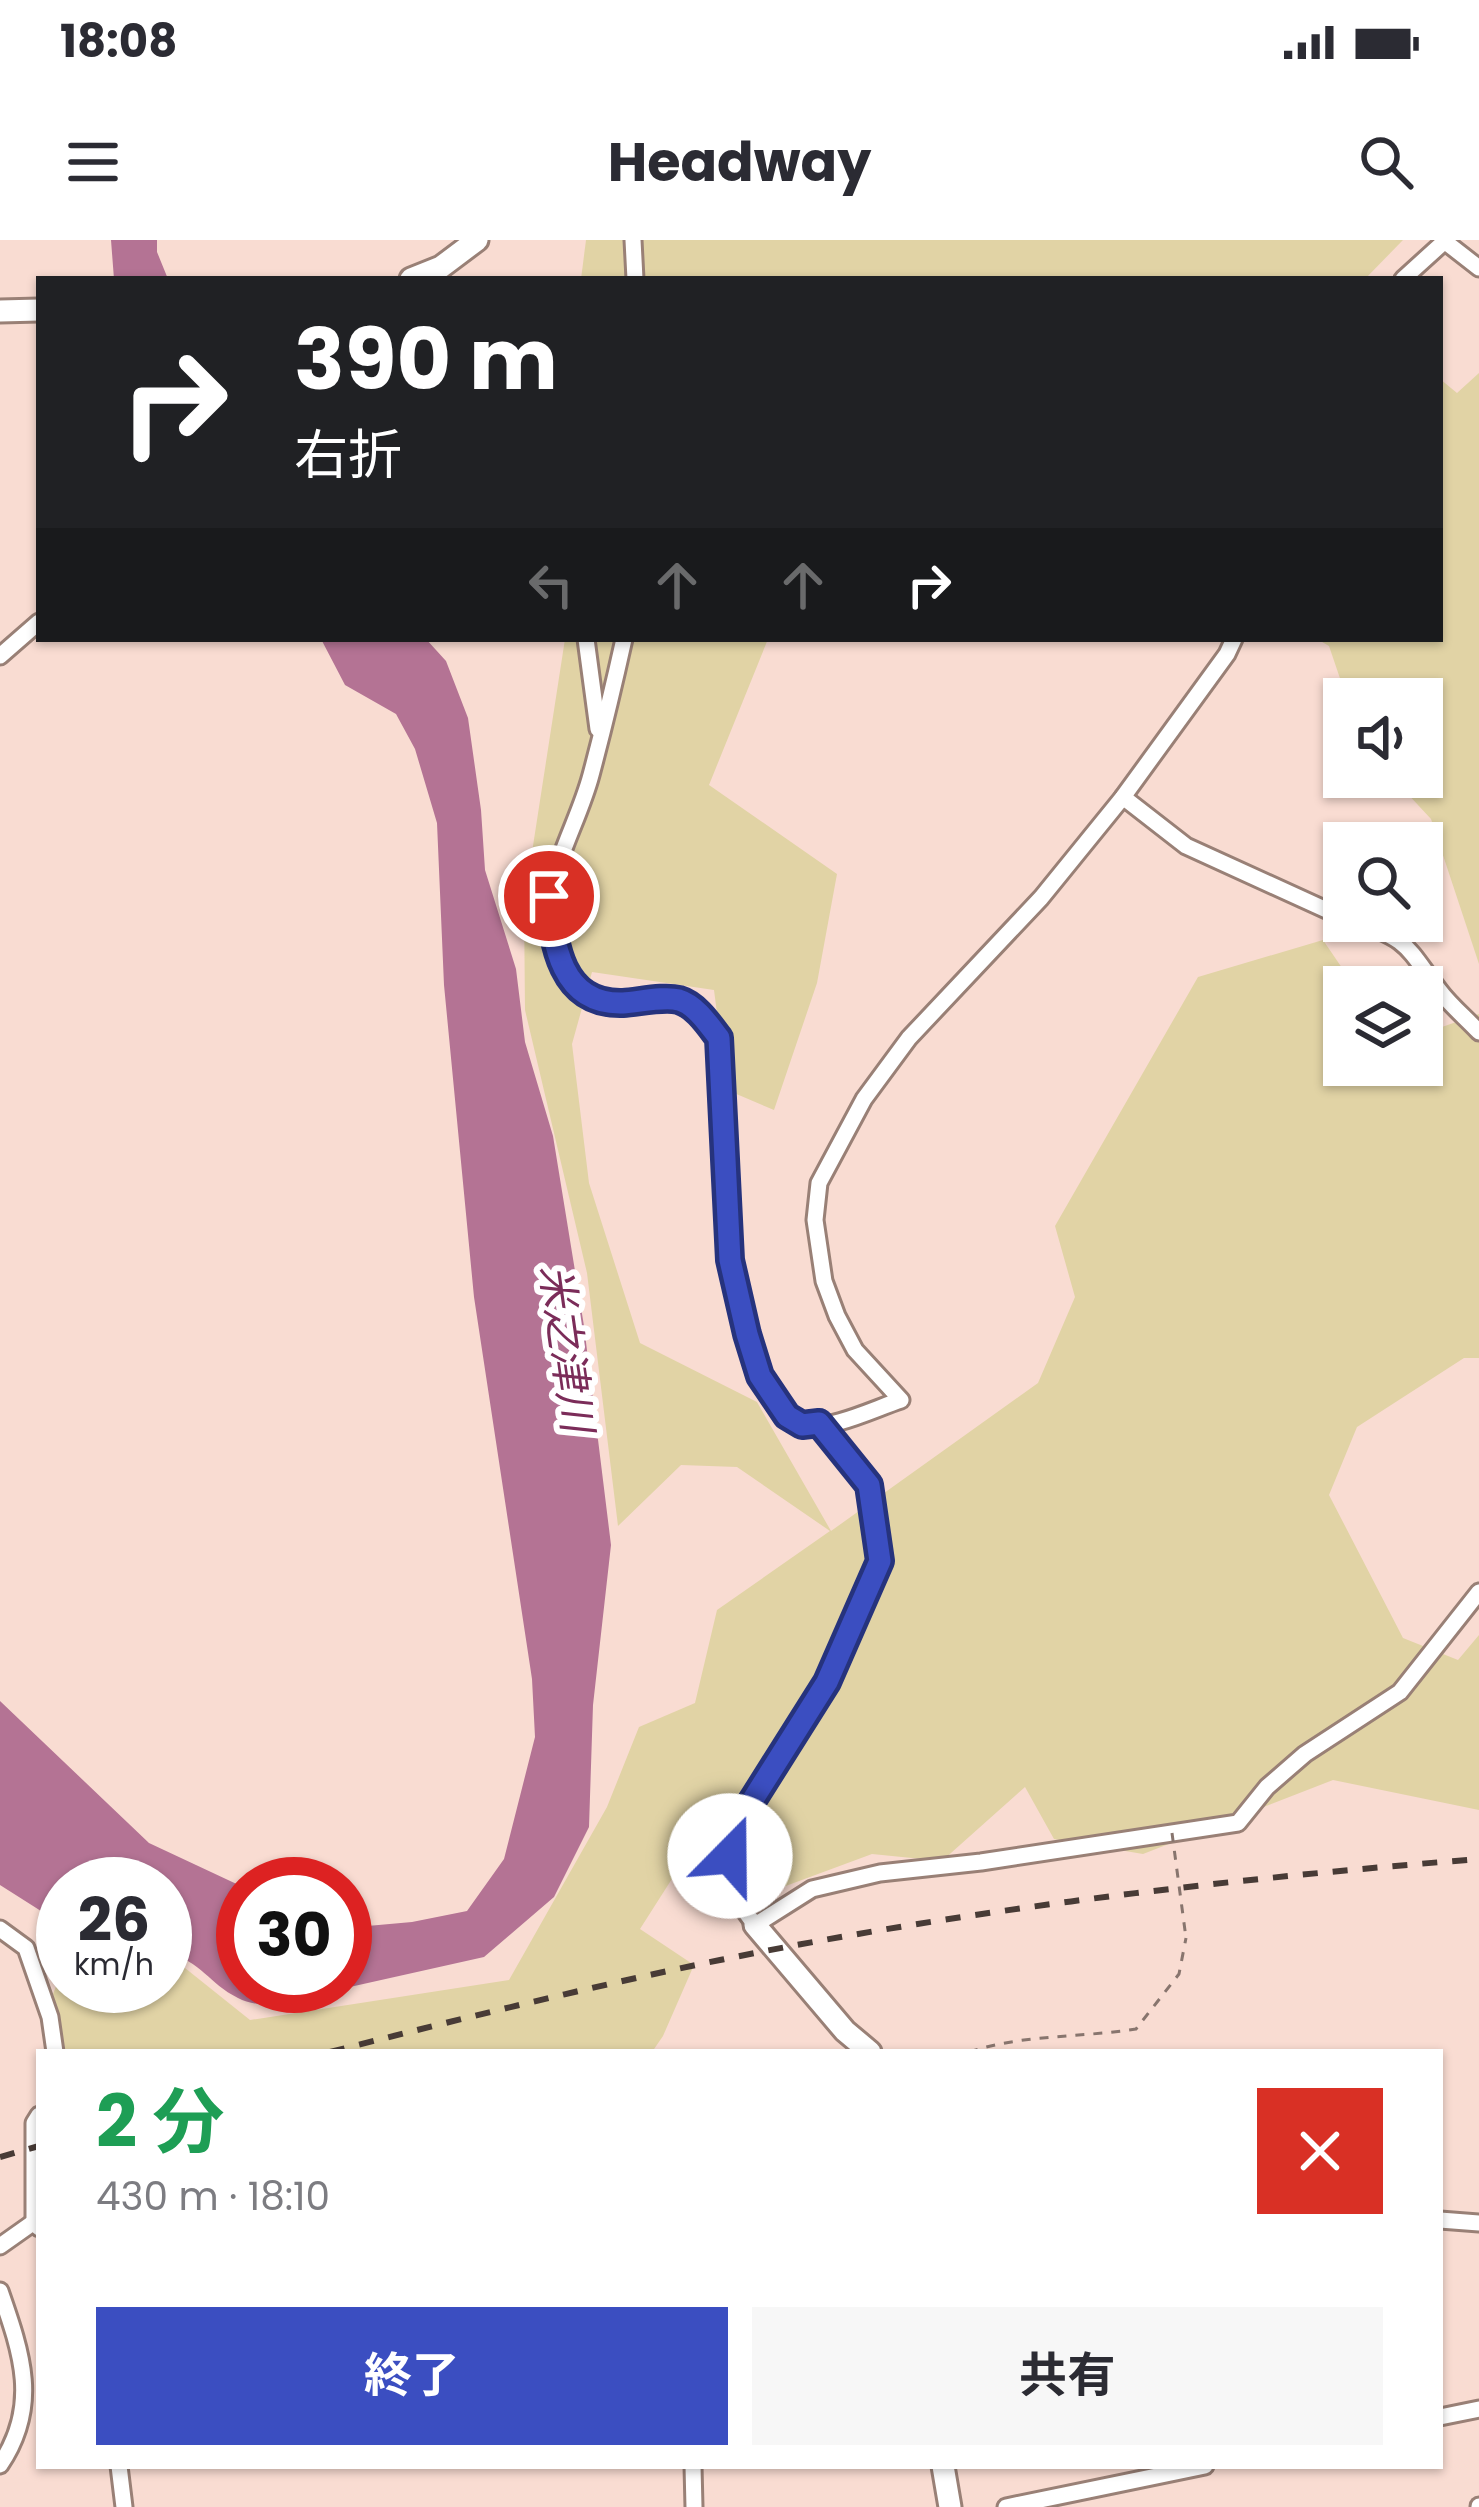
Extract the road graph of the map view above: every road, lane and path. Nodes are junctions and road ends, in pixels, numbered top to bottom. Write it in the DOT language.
graph roads {
  1 [pos="477,240"];
  2 [pos="633,240"];
  3 [pos="1444,241"];
  4 [pos="1479,268"];
  5 [pos="418,276"];
  6 [pos="635,276"];
  7 [pos="1405,276"];
  8 [pos="36,310"];
  9 [pos="0,311"];
  10 [pos="36,625"];
  11 [pos="586,642"];
  12 [pos="623,642"];
  13 [pos="1233,642"];
  14 [pos="0,656"];
  15 [pos="599,738"];
  16 [pos="1123,797"];
  17 [pos="1323,908"];
  18 [pos="1402,942"];
  19 [pos="1479,1032"];
  20 [pos="819,1423"];
  21 [pos="1479,1592"];
  22 [pos="1172,1833"];
  23 [pos="754,1925"];
  24 [pos="0,1929"];
  25 [pos="55,2049"];
  26 [pos="866,2049"];
  27 [pos="978,2049"];
  28 [pos="36,2120"];
  29 [pos="1443,2220"];
  30 [pos="1479,2223"];
  31 [pos="36,2225"];
  32 [pos="0,2246"];
  33 [pos="0,2291"];
  34 [pos="1479,2409"];
  35 [pos="1443,2416"];
  36 [pos="0,2465"];
  37 [pos="119,2469"];
  38 [pos="693,2469"];
  39 [pos="944,2469"];
  40 [pos="1190,2469"];
  41 [pos="124,2507"];
  42 [pos="694,2507"];
  43 [pos="950,2507"];
  44 [pos="1006,2507"];
  1 -- 5 [label="street"];
  2 -- 6 [label="street"];
  3 -- 4 [label="street"];
  3 -- 7 [label="street"];
  8 -- 9 [label="street"];
  10 -- 14 [label="street"];
  11 -- 15 [label="street"];
  12 -- 15 [label="street"];
  13 -- 16 [label="street"];
  15 -- 20 [label="street"];
  16 -- 17 [label="street"];
  16 -- 20 [label="street"];
  18 -- 19 [label="street"];
  20 -- 23 [label="street"];
  21 -- 22 [label="street"];
  22 -- 23 [label="street"];
  22 -- 27 [label="path, bridge"];
  23 -- 26 [label="street"];
  24 -- 25 [label="street"];
  28 -- 31 [label="street"];
  29 -- 30 [label="street"];
  31 -- 32 [label="street"];
  33 -- 36 [label="street"];
  34 -- 35 [label="street"];
  37 -- 41 [label="street"];
  38 -- 42 [label="street"];
  39 -- 43 [label="street"];
  40 -- 44 [label="street"];
}
